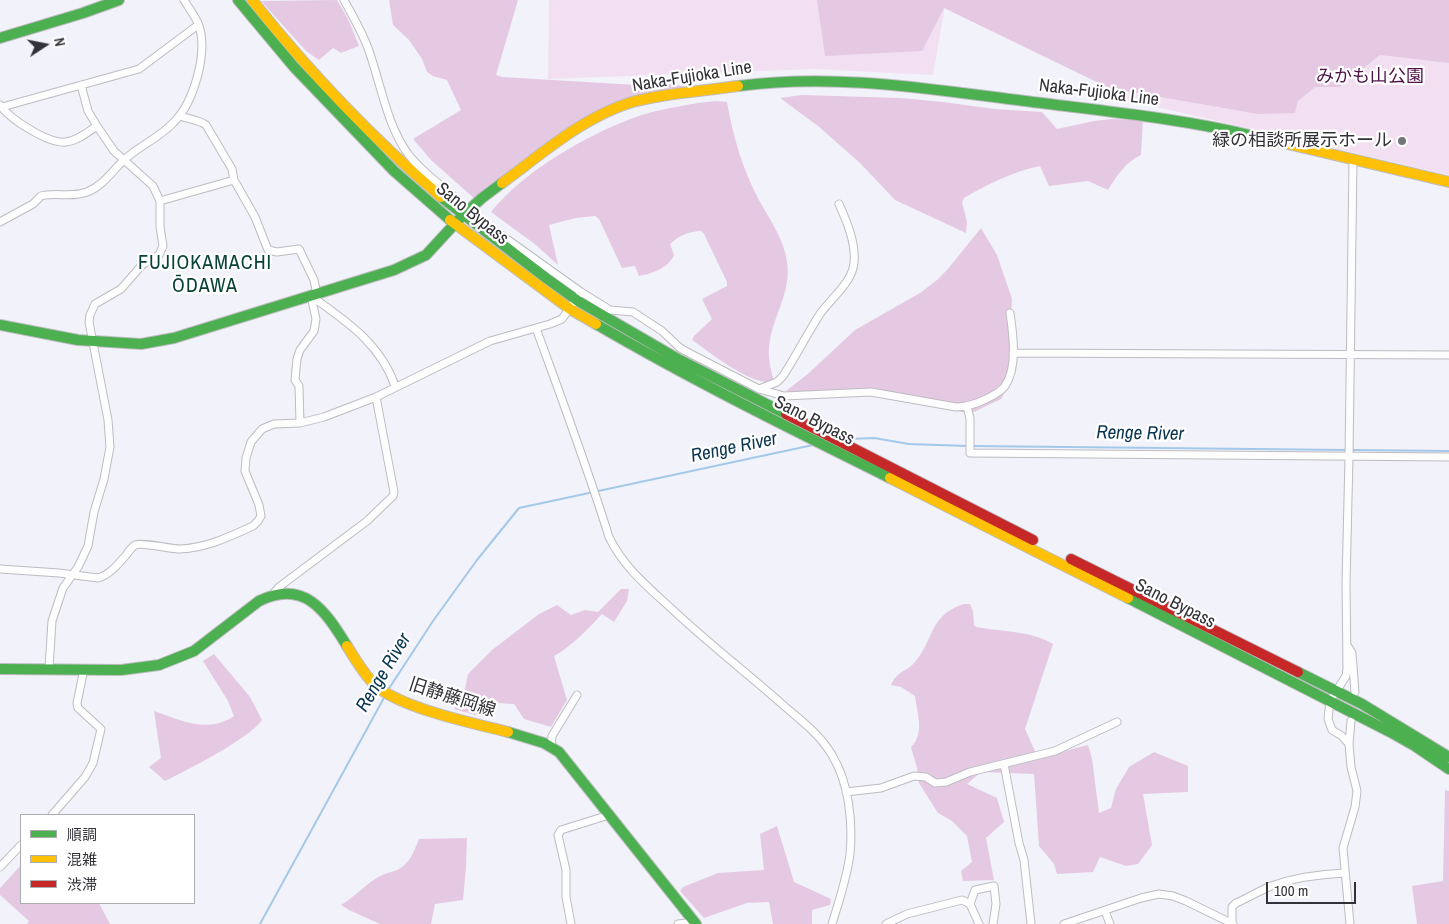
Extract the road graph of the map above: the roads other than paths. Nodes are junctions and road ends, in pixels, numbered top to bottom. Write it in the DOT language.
graph roads {
  1 [pos="119,0"];
  2 [pos="184,0"];
  3 [pos="238,0"];
  4 [pos="252,0"];
  5 [pos="344,0"];
  6 [pos="198,25"];
  7 [pos="0,38"];
  8 [pos="81,85"];
  9 [pos="1,106"];
  10 [pos="180,116"];
  11 [pos="97,126"];
  12 [pos="123,160"];
  13 [pos="1353,160"];
  14 [pos="234,180"];
  15 [pos="1449,182"];
  16 [pos="456,198"];
  17 [pos="160,201"];
  18 [pos="839,204"];
  19 [pos="458,220"];
  20 [pos="0,222"];
  21 [pos="490,227"];
  22 [pos="314,296"];
  23 [pos="579,296"];
  24 [pos="570,309"];
  25 [pos="1010,313"];
  26 [pos="0,325"];
  27 [pos="536,328"];
  28 [pos="93,342"];
  29 [pos="1013,353"];
  30 [pos="1350,354"];
  31 [pos="1449,355"];
  32 [pos="395,386"];
  33 [pos="759,389"];
  34 [pos="376,397"];
  35 [pos="968,407"];
  36 [pos="300,422"];
  37 [pos="1349,452"];
  38 [pos="1449,458"];
  39 [pos="0,569"];
  40 [pos="72,576"];
  41 [pos="273,594"];
  42 [pos="1347,645"];
  43 [pos="49,668"];
  44 [pos="0,669"];
  45 [pos="84,669"];
  46 [pos="1336,691"];
  47 [pos="1356,692"];
  48 [pos="577,694"];
  49 [pos="1330,701"];
  50 [pos="1351,720"];
  51 [pos="1117,722"];
  52 [pos="1349,744"];
  53 [pos="551,746"];
  54 [pos="1449,757"];
  55 [pos="1004,764"];
  56 [pos="1449,769"];
  57 [pos="846,792"];
  58 [pos="53,814"];
  59 [pos="609,814"];
  60 [pos="20,845"];
  61 [pos="0,867"];
  62 [pos="1345,874"];
  63 [pos="970,904"];
  64 [pos="1105,911"];
  65 [pos="694,923"];
  66 [pos="571,924"];
  67 [pos="678,924"];
  68 [pos="832,924"];
  69 [pos="886,924"];
  70 [pos="979,924"];
  71 [pos="994,924"];
  72 [pos="1031,924"];
  73 [pos="1064,924"];
  74 [pos="1110,924"];
  75 [pos="1232,924"];
  76 [pos="1350,924"];
  1 -- 7 [label="main road"];
  2 -- 6 [label="street"];
  3 -- 19 [label="main road, Sano Bypass"];
  4 -- 19 [label="main road, Sano Bypass"];
  5 -- 16 [label="street"];
  6 -- 8 [label="street"];
  6 -- 10 [label="street"];
  8 -- 9 [label="street"];
  8 -- 11 [label="street"];
  9 -- 11 [label="street"];
  10 -- 12 [label="street"];
  10 -- 14 [label="street"];
  11 -- 12 [label="street"];
  12 -- 17 [label="street"];
  12 -- 20 [label="street"];
  13 -- 15 [label="main road, Naka-Fujioka Line"];
  13 -- 19 [label="main road, Naka-Fujioka Line"];
  13 -- 30 [label="street"];
  14 -- 17 [label="street"];
  14 -- 22 [label="street"];
  17 -- 28 [label="street"];
  18 -- 33 [label="street"];
  19 -- 22 [label="main road, Naka-Fujioka Line"];
  19 -- 23 [label="main road, Sano Bypass"];
  19 -- 24 [label="main road, Sano Bypass"];
  21 -- 23 [label="street"];
  22 -- 28 [label="main road, Naka-Fujioka Line"];
  22 -- 32 [label="street"];
  22 -- 36 [label="street"];
  23 -- 24 [label="street"];
  23 -- 33 [label="street"];
  23 -- 46 [label="main road, Sano Bypass"];
  24 -- 27 [label="street"];
  24 -- 49 [label="main road, Sano Bypass"];
  25 -- 29 [label="street"];
  26 -- 28 [label="main road, Naka-Fujioka Line"];
  27 -- 32 [label="street"];
  27 -- 57 [label="street"];
  28 -- 40 [label="street"];
  29 -- 30 [label="street"];
  29 -- 35 [label="street"];
  30 -- 31 [label="street"];
  30 -- 37 [label="street"];
  32 -- 34 [label="street"];
  33 -- 35 [label="street"];
  34 -- 36 [label="street"];
  34 -- 41 [label="street"];
  35 -- 37 [label="street"];
  36 -- 40 [label="street"];
  37 -- 38 [label="street"];
  37 -- 42 [label="street"];
  39 -- 40 [label="street"];
  40 -- 43 [label="street"];
  41 -- 45 [label="main road, 旧静藤岡線"];
  41 -- 53 [label="main road, 旧静藤岡線"];
  42 -- 46 [label="street"];
  42 -- 47 [label="street"];
  43 -- 44 [label="main road, 旧静藤岡線"];
  43 -- 45 [label="main road, 旧静藤岡線"];
  45 -- 58 [label="street"];
  46 -- 49 [label="street"];
  46 -- 54 [label="main road, Sano Bypass"];
  48 -- 53 [label="street"];
  49 -- 52 [label="street"];
  49 -- 56 [label="main road, Sano Bypass"];
  50 -- 52 [label="street"];
  51 -- 55 [label="street"];
  52 -- 62 [label="street"];
  53 -- 59 [label="main road, 旧静藤岡線"];
  55 -- 57 [label="street"];
  55 -- 72 [label="street"];
  57 -- 68 [label="street"];
  59 -- 65 [label="main road, 旧静藤岡線"];
  59 -- 66 [label="street"];
  60 -- 61 [label="street"];
  62 -- 75 [label="street"];
  62 -- 76 [label="street"];
  63 -- 69 [label="street"];
  63 -- 70 [label="street"];
  63 -- 71 [label="street"];
  64 -- 73 [label="street"];
  64 -- 74 [label="street"];
  64 -- 75 [label="street"];
  65 -- 67 [label="street"];
}
